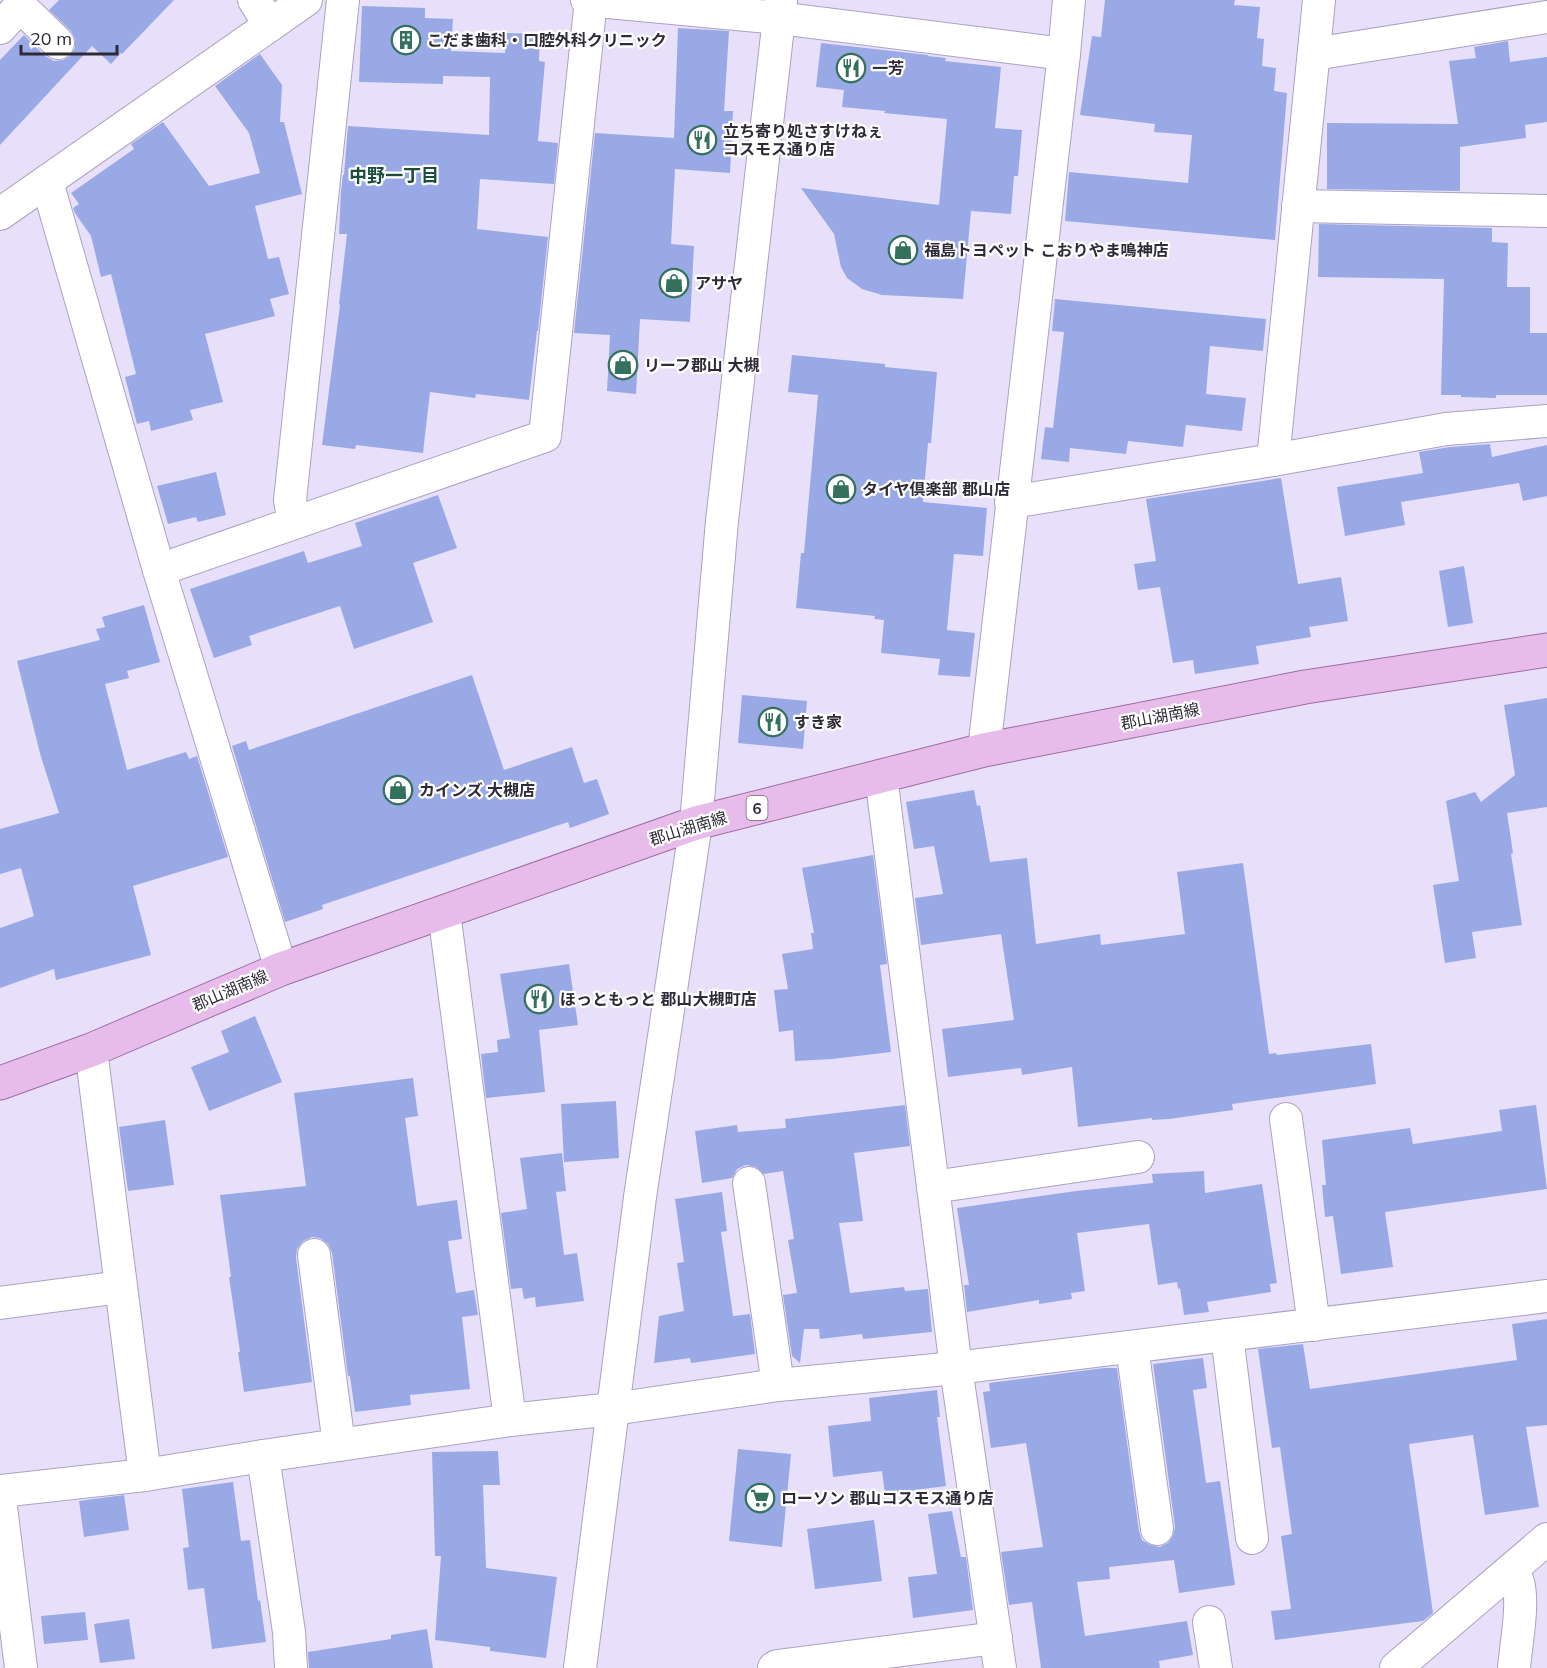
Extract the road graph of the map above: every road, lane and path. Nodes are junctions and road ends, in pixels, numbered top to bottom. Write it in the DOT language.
graph roads {
  1 [pos="306,0"];
  2 [pos="343,0"];
  3 [pos="590,0"];
  4 [pos="1069,0"];
  5 [pos="1319,0"];
  6 [pos="780,9"];
  7 [pos="262,13"];
  8 [pos="1547,17"];
  9 [pos="0,28"];
  10 [pos="58,43"];
  11 [pos="1064,54"];
  12 [pos="1314,54"];
  13 [pos="47,182"];
  14 [pos="1298,206"];
  15 [pos="1547,211"];
  16 [pos="0,214"];
  17 [pos="1547,421"];
  18 [pos="1273,460"];
  19 [pos="1011,502"];
  20 [pos="294,523"];
  21 [pos="159,570"];
  22 [pos="1547,650"];
  23 [pos="984,750"];
  24 [pos="881,776"];
  25 [pos="696,823"];
  26 [pos="444,912"];
  27 [pos="280,969"];
  28 [pos="91,1050"];
  29 [pos="0,1083"];
  30 [pos="1286,1119"];
  31 [pos="1138,1157"];
  32 [pos="749,1183"];
  33 [pos="933,1187"];
  34 [pos="314,1255"];
  35 [pos="121,1287"];
  36 [pos="1547,1296"];
  37 [pos="0,1303"];
  38 [pos="1314,1325"];
  39 [pos="1227,1335"];
  40 [pos="1132,1347"];
  41 [pos="956,1368"];
  42 [pos="778,1385"];
  43 [pos="613,1409"];
  44 [pos="510,1420"];
  45 [pos="339,1445"];
  46 [pos="263,1456"];
  47 [pos="145,1475"];
  48 [pos="0,1491"];
  49 [pos="0,1499"];
  50 [pos="1156,1529"];
  51 [pos="1252,1538"];
  52 [pos="1547,1539"];
  53 [pos="1511,1570"];
  54 [pos="1209,1622"];
  55 [pos="998,1653"];
  56 [pos="21,1668"];
  57 [pos="291,1668"];
  58 [pos="580,1668"];
  59 [pos="774,1668"];
  60 [pos="1216,1668"];
  61 [pos="1396,1668"];
  62 [pos="1514,1668"];
  1 -- 7 [label="street"];
  2 -- 20 [label="street"];
  3 -- 6 [label="street"];
  3 -- 20 [label="street"];
  4 -- 11 [label="street"];
  5 -- 12 [label="street"];
  6 -- 11 [label="street"];
  6 -- 25 [label="street"];
  7 -- 13 [label="street"];
  8 -- 12 [label="street"];
  9 -- 10 [label="street"];
  11 -- 19 [label="street"];
  12 -- 14 [label="street"];
  13 -- 16 [label="street"];
  13 -- 21 [label="street"];
  14 -- 15 [label="street"];
  14 -- 18 [label="street"];
  17 -- 18 [label="street"];
  18 -- 19 [label="street"];
  19 -- 23 [label="street"];
  20 -- 21 [label="street"];
  21 -- 27 [label="street"];
  22 -- 23 [label="main road, 郡山湖南線 / 6"];
  23 -- 24 [label="main road, 郡山湖南線 / 6"];
  24 -- 25 [label="main road, 郡山湖南線 / 6"];
  24 -- 33 [label="street"];
  25 -- 26 [label="main road, 郡山湖南線 / 6"];
  25 -- 43 [label="street"];
  26 -- 27 [label="main road, 郡山湖南線 / 6"];
  26 -- 44 [label="street"];
  27 -- 28 [label="main road, 郡山湖南線 / 6"];
  28 -- 29 [label="main road, 郡山湖南線 / 6"];
  28 -- 35 [label="street"];
  30 -- 38 [label="street"];
  31 -- 33 [label="street"];
  32 -- 42 [label="street"];
  33 -- 41 [label="street"];
  34 -- 45 [label="street"];
  35 -- 37 [label="street"];
  35 -- 47 [label="street"];
  36 -- 38 [label="street"];
  38 -- 39 [label="street"];
  39 -- 40 [label="street"];
  39 -- 51 [label="street"];
  40 -- 41 [label="street"];
  40 -- 50 [label="street"];
  41 -- 42 [label="street"];
  41 -- 55 [label="street"];
  42 -- 43 [label="street"];
  43 -- 44 [label="street"];
  43 -- 58 [label="street"];
  44 -- 45 [label="street"];
  45 -- 46 [label="street"];
  46 -- 47 [label="street"];
  46 -- 57 [label="street"];
  47 -- 48 [label="street"];
  49 -- 56 [label="street"];
  52 -- 53 [label="street"];
  53 -- 61 [label="street"];
  53 -- 62 [label="street"];
  54 -- 60 [label="street"];
  55 -- 59 [label="street"];
}
